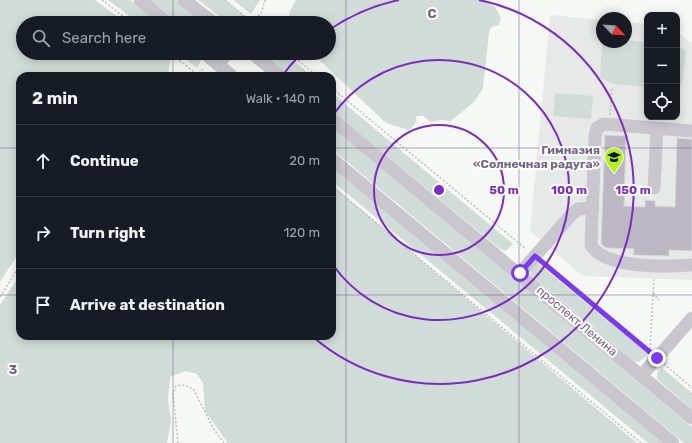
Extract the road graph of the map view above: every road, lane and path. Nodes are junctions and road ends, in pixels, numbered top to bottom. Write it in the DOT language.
graph roads {
  1 [pos="102,0"];
  2 [pos="140,0"];
  3 [pos="184,0"];
  4 [pos="225,0"];
  5 [pos="265,0"];
  6 [pos="123,16"];
  7 [pos="159,16"];
  8 [pos="205,16"];
  9 [pos="244,16"];
  10 [pos="258,16"];
  11 [pos="179,60"];
  12 [pos="216,60"];
  13 [pos="261,60"];
  14 [pos="298,60"];
  15 [pos="194,72"];
  16 [pos="228,72"];
  17 [pos="275,72"];
  18 [pos="312,72"];
  19 [pos="612,87"];
  20 [pos="336,91"];
  21 [pos="336,122"];
  22 [pos="609,125"];
  23 [pos="657,129"];
  24 [pos="692,131"];
  25 [pos="336,162"];
  26 [pos="654,188"];
  27 [pos="336,189"];
  28 [pos="592,208"];
  29 [pos="535,256"];
  30 [pos="692,265"];
  31 [pos="654,266"];
  32 [pos="16,271"];
  33 [pos="520,273"];
  34 [pos="653,292"];
  35 [pos="0,297"];
  36 [pos="659,300"];
  37 [pos="692,318"];
  38 [pos="653,355"];
  39 [pos="642,375"];
  40 [pos="692,388"];
  41 [pos="692,418"];
  42 [pos="178,443"];
  43 [pos="224,443"];
  44 [pos="641,443"];
  45 [pos="673,443"];
  1 -- 6 [label="path"];
  2 -- 7 [label="street"];
  3 -- 8 [label="street"];
  4 -- 9 [label="path"];
  5 -- 10 [label="path"];
  11 -- 15 [label="path"];
  12 -- 16 [label="street"];
  13 -- 17 [label="street"];
  14 -- 18 [label="path"];
  19 -- 22 [label="path"];
  20 -- 29 [label="path"];
  21 -- 33 [label="street, проспект Ленина"];
  22 -- 23 [label="street"];
  22 -- 28 [label="street"];
  23 -- 24 [label="street"];
  23 -- 26 [label="street"];
  25 -- 45 [label="street"];
  27 -- 44 [label="path"];
  28 -- 29 [label="street"];
  28 -- 31 [label="street"];
  29 -- 33 [label="street"];
  29 -- 38 [label="path"];
  30 -- 31 [label="street"];
  31 -- 34 [label="path"];
  32 -- 35 [label="path"];
  33 -- 39 [label="street, проспект Ленина"];
  34 -- 36 [label="path"];
  34 -- 38 [label="path"];
  37 -- 38 [label="street"];
  38 -- 39 [label="street"];
  38 -- 40 [label="path"];
  39 -- 41 [label="street, проспект Ленина"];
  42 -- 43 [label="path"];
}
